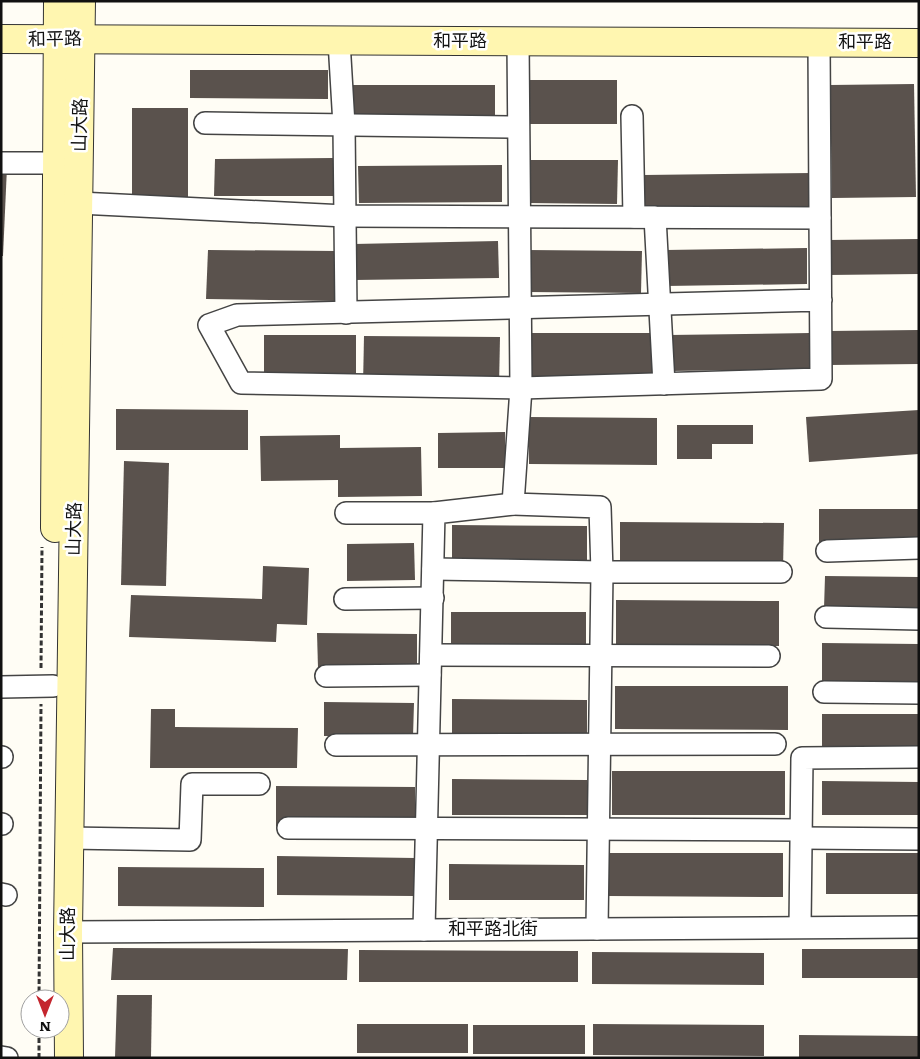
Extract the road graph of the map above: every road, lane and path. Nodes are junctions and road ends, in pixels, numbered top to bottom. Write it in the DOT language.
graph roads {
  1 [pos="58,1"];
  2 [pos="81,1"];
  3 [pos="70,38"];
  4 [pos="1,40"];
  5 [pos="339,41"];
  6 [pos="518,41"];
  7 [pos="819,42"];
  8 [pos="919,43"];
  9 [pos="632,116"];
  10 [pos="205,123"];
  11 [pos="344,125"];
  12 [pos="518,127"];
  13 [pos="1,162"];
  14 [pos="58,163"];
  15 [pos="79,203"];
  16 [pos="345,216"];
  17 [pos="519,216"];
  18 [pos="644,217"];
  19 [pos="820,218"];
  20 [pos="821,300"];
  21 [pos="660,305"];
  22 [pos="520,309"];
  23 [pos="346,313"];
  24 [pos="664,384"];
  25 [pos="521,388"];
  26 [pos="513,504"];
  27 [pos="346,513"];
  28 [pos="434,513"];
  29 [pos="919,548"];
  30 [pos="827,551"];
  31 [pos="433,569"];
  32 [pos="602,572"];
  33 [pos="781,572"];
  34 [pos="433,598"];
  35 [pos="345,599"];
  36 [pos="826,617"];
  37 [pos="919,619"];
  38 [pos="600,656"];
  39 [pos="769,656"];
  40 [pos="431,665"];
  41 [pos="326,676"];
  42 [pos="53,686"];
  43 [pos="1,687"];
  44 [pos="824,692"];
  45 [pos="919,693"];
  46 [pos="599,743"];
  47 [pos="775,744"];
  48 [pos="336,745"];
  49 [pos="428,745"];
  50 [pos="919,757"];
  51 [pos="259,784"];
  52 [pos="288,828"];
  53 [pos="427,828"];
  54 [pos="598,828"];
  55 [pos="801,834"];
  56 [pos="70,838"];
  57 [pos="919,838"];
  58 [pos="800,927"];
  59 [pos="919,927"];
  60 [pos="597,929"];
  61 [pos="424,930"];
  62 [pos="68,932"];
  63 [pos="51,989"];
  64 [pos="39,1039"];
  65 [pos="51,1039"];
  66 [pos="1,1057"];
  67 [pos="7,1058"];
  68 [pos="39,1058"];
  69 [pos="50,1058"];
  70 [pos="69,1058"];
  1 -- 3 [label="main road, 山大路"];
  2 -- 3 [label="main road, 山大路"];
  3 -- 4 [label="main road, 和平路"];
  3 -- 5 [label="main road, 和平路"];
  3 -- 14 [label="main road, 山大路"];
  3 -- 15 [label="main road, 山大路"];
  5 -- 6 [label="main road, 和平路"];
  5 -- 11 [label="street"];
  6 -- 7 [label="main road, 和平路"];
  6 -- 12 [label="street"];
  7 -- 8 [label="main road, 和平路"];
  7 -- 19 [label="street"];
  9 -- 18 [label="street"];
  10 -- 11 [label="street"];
  11 -- 12 [label="street"];
  11 -- 16 [label="street"];
  12 -- 17 [label="street"];
  13 -- 14 [label="street"];
  14 -- 42 [label="main road, 山大路"];
  15 -- 16 [label="street"];
  15 -- 56 [label="main road, 山大路"];
  16 -- 17 [label="street"];
  16 -- 23 [label="street"];
  17 -- 18 [label="street"];
  17 -- 22 [label="street"];
  18 -- 19 [label="street"];
  18 -- 21 [label="street"];
  19 -- 20 [label="street"];
  20 -- 21 [label="street"];
  20 -- 24 [label="street"];
  21 -- 22 [label="street"];
  21 -- 24 [label="street"];
  22 -- 23 [label="street"];
  22 -- 25 [label="street"];
  23 -- 25 [label="street"];
  24 -- 25 [label="street"];
  25 -- 26 [label="street"];
  26 -- 28 [label="street"];
  26 -- 32 [label="street"];
  27 -- 28 [label="street"];
  28 -- 31 [label="street"];
  29 -- 30 [label="street"];
  31 -- 32 [label="street"];
  31 -- 34 [label="street"];
  32 -- 33 [label="street"];
  32 -- 38 [label="street"];
  34 -- 35 [label="street"];
  34 -- 40 [label="street"];
  36 -- 37 [label="street"];
  38 -- 39 [label="street"];
  38 -- 40 [label="street"];
  38 -- 46 [label="street"];
  40 -- 41 [label="street"];
  40 -- 49 [label="street"];
  42 -- 43 [label="street"];
  42 -- 63 [label="main road, 山大路"];
  44 -- 45 [label="street"];
  46 -- 47 [label="street"];
  46 -- 49 [label="street"];
  46 -- 54 [label="street"];
  48 -- 49 [label="street"];
  49 -- 53 [label="street"];
  50 -- 55 [label="street"];
  51 -- 56 [label="street"];
  52 -- 53 [label="street"];
  53 -- 54 [label="street"];
  53 -- 61 [label="street"];
  54 -- 55 [label="street"];
  54 -- 60 [label="street"];
  55 -- 57 [label="street"];
  55 -- 58 [label="street"];
  56 -- 62 [label="main road, 山大路"];
  58 -- 59 [label="street, 和平路北街"];
  58 -- 60 [label="street, 和平路北街"];
  60 -- 61 [label="street, 和平路北街"];
  61 -- 62 [label="street, 和平路北街"];
  62 -- 70 [label="main road, 山大路"];
  64 -- 68 [label="path"];
  65 -- 69 [label="main road"];
  66 -- 67 [label="street"];
}
